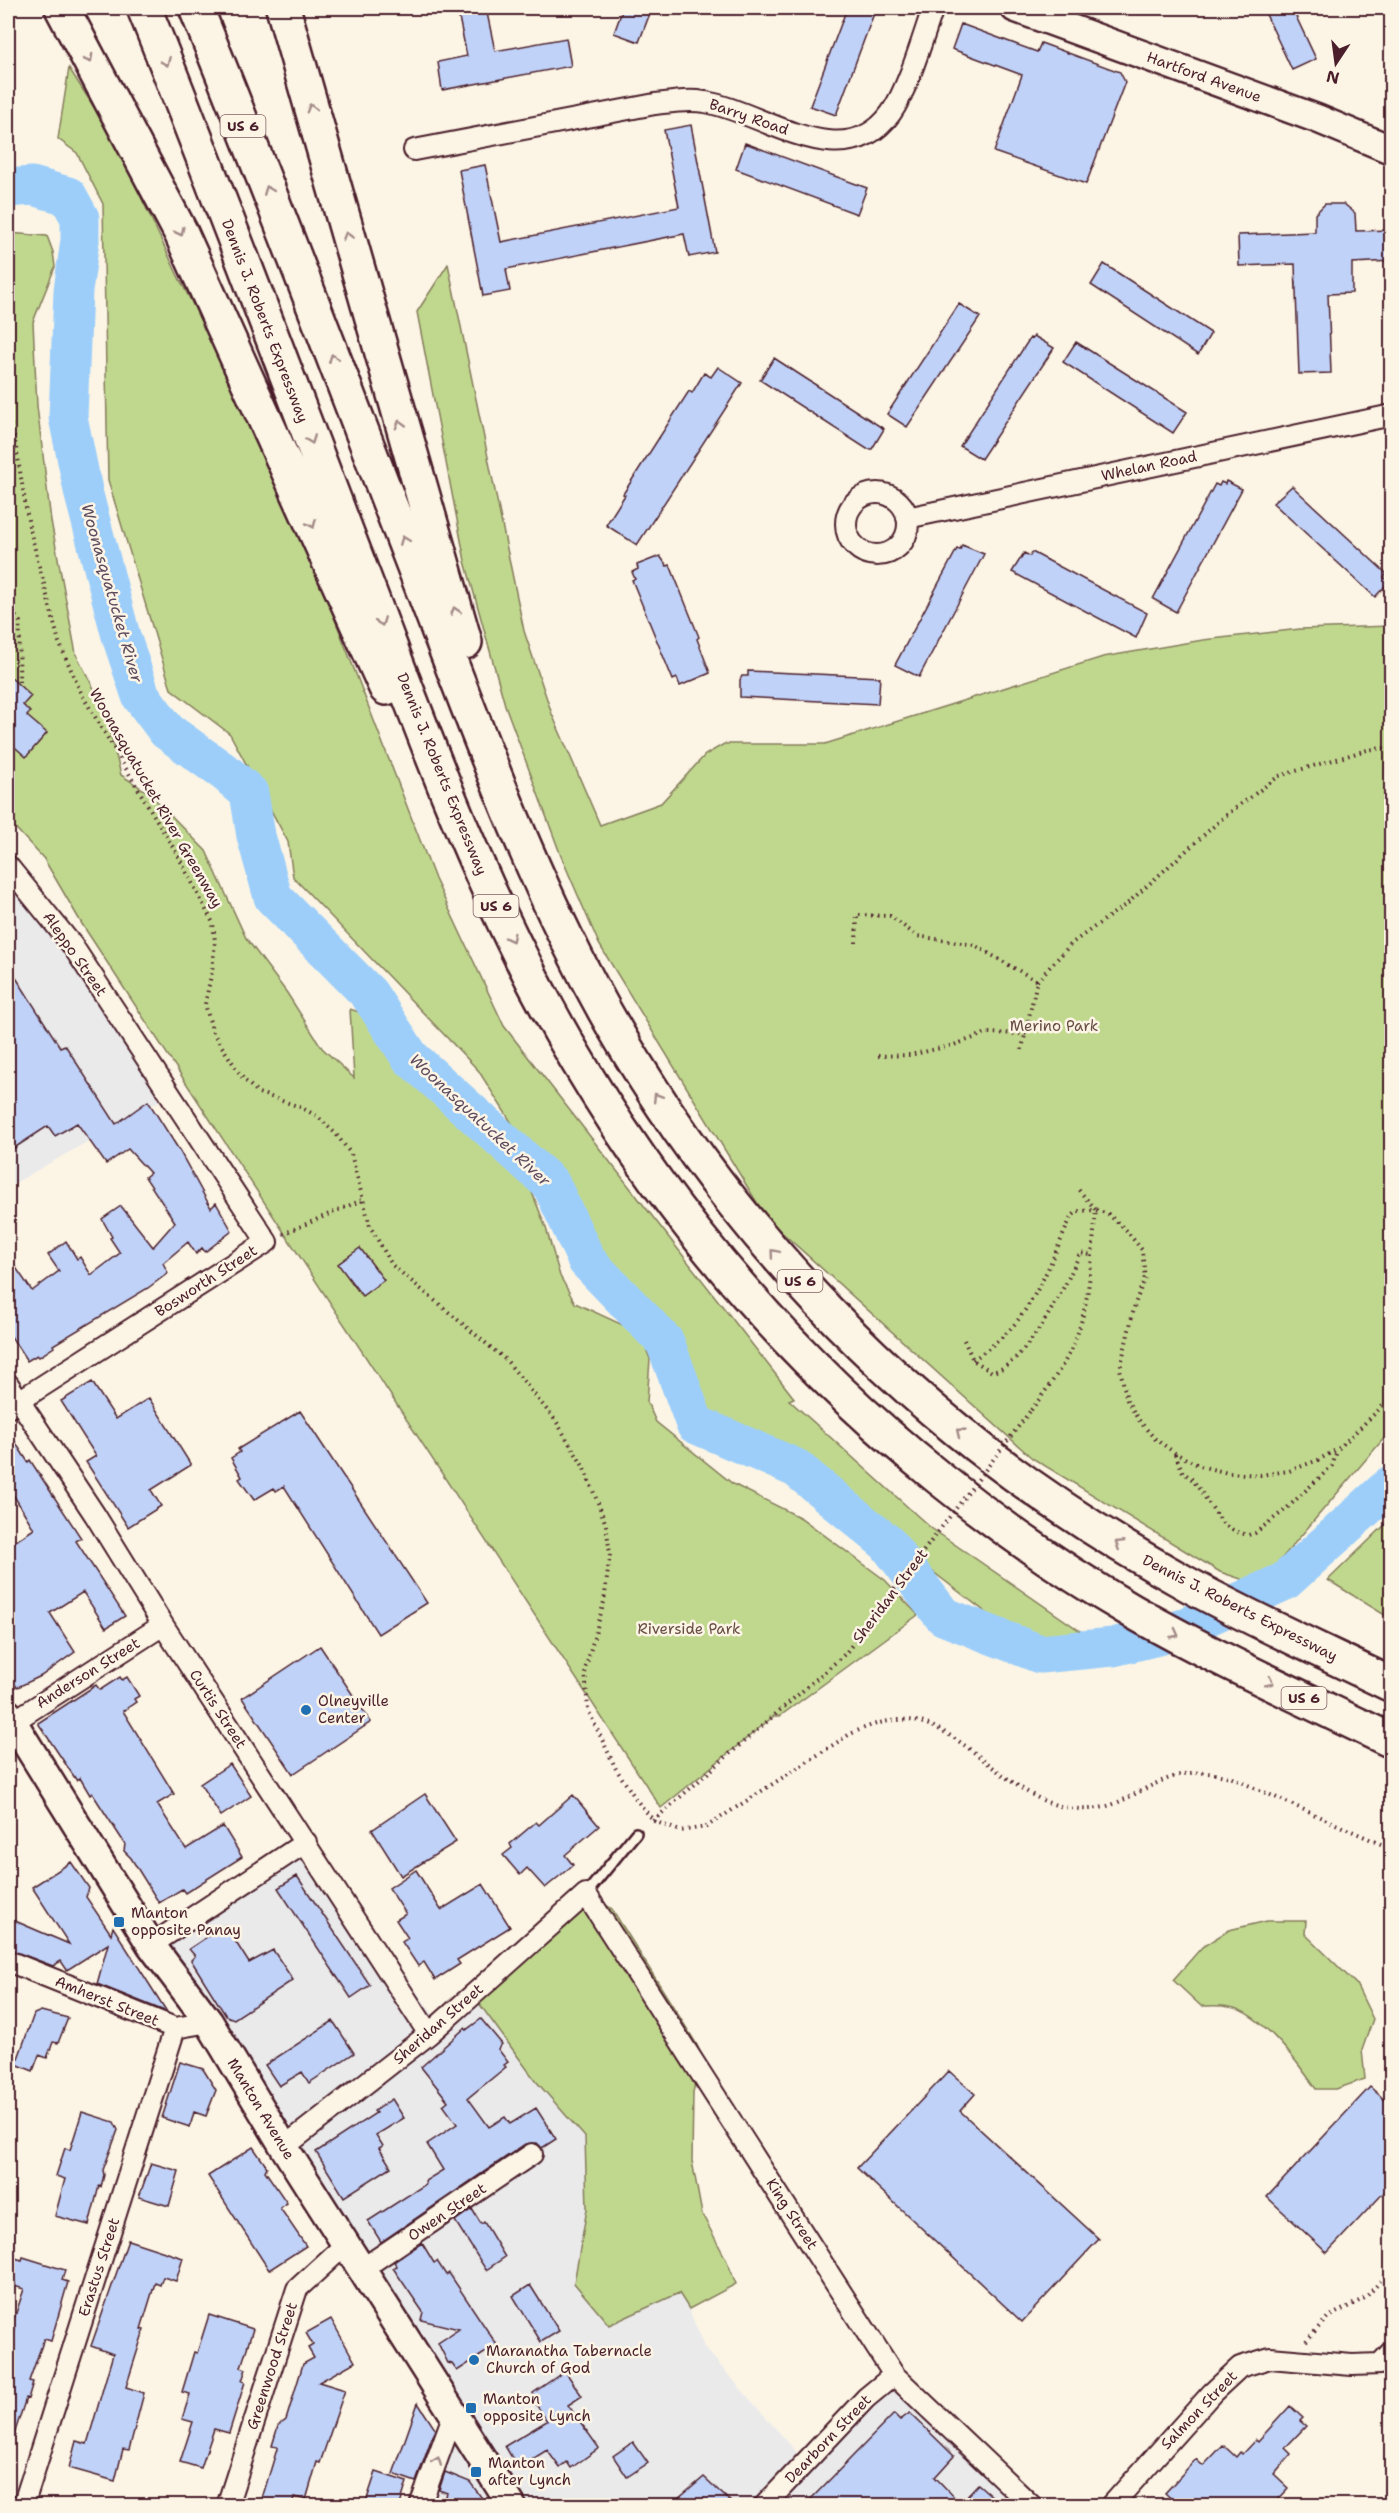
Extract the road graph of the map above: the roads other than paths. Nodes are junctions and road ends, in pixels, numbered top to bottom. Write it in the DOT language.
graph roads {
  1 [pos="62,8"];
  2 [pos="144,8"];
  3 [pos="196,8"];
  4 [pos="283,8"];
  5 [pos="933,8"];
  6 [pos="1015,8"];
  7 [pos="414,150"];
  8 [pos="1392,150"];
  9 [pos="1392,415"];
  10 [pos="907,518"];
  11 [pos="8,866"];
  12 [pos="534,868"];
  13 [pos="479,869"];
  14 [pos="138,1047"];
  15 [pos="8,1384"];
  16 [pos="13,1405"];
  17 [pos="164,1625"];
  18 [pos="1392,1685"];
  19 [pos="9,1720"];
  20 [pos="1392,1741"];
  21 [pos="636,1833"];
  22 [pos="306,1842"];
  23 [pos="586,1894"];
  24 [pos="151,1945"];
  25 [pos="8,1961"];
  26 [pos="208,2022"];
  27 [pos="175,2028"];
  28 [pos="429,2034"];
  29 [pos="284,2147"];
  30 [pos="532,2154"];
  31 [pos="346,2244"];
  32 [pos="362,2270"];
  33 [pos="1388,2360"];
  34 [pos="894,2375"];
  35 [pos="453,2416"];
  36 [pos="23,2505"];
  37 [pos="226,2505"];
  38 [pos="420,2505"];
  39 [pos="512,2505"];
  40 [pos="764,2505"];
  41 [pos="1032,2505"];
  42 [pos="1111,2505"];
  1 -- 13 [label="highway, one-way"];
  2 -- 13 [label="highway, Dennis J. Roberts Expressway / US 6, one-way"];
  12 -- 3 [label="highway, Dennis J. Roberts Expressway / US 6, one-way"];
  12 -- 4 [label="highway, one-way"];
  5 -- 7 [label="street, Barry Road"];
  6 -- 8 [label="main road, Hartford Avenue"];
  9 -- 10 [label="street, Whelan Road"];
  11 -- 14 [label="street, Aleppo Street"];
  18 -- 12 [label="highway, Dennis J. Roberts Expressway / US 6, one-way"];
  13 -- 20 [label="highway, Dennis J. Roberts Expressway / US 6, one-way"];
  14 -- 16 [label="street, Bosworth Street"];
  15 -- 16 [label="street, Curtis Street"];
  16 -- 17 [label="street, Curtis Street"];
  17 -- 19 [label="street, Anderson Street"];
  17 -- 22 [label="street, Curtis Street"];
  19 -- 24 [label="main road, Manton Avenue"];
  21 -- 23 [label="lane"];
  22 -- 24 [label="street"];
  22 -- 28 [label="street, Curtis Street"];
  23 -- 28 [label="street, Sheridan Street"];
  23 -- 34 [label="street, King Street"];
  24 -- 26 [label="main road, Manton Avenue"];
  25 -- 27 [label="street, Amherst Street"];
  26 -- 27 [label="street, Amherst Street"];
  26 -- 29 [label="main road, Manton Avenue"];
  27 -- 36 [label="street, Erastus Street"];
  28 -- 29 [label="street, Sheridan Street"];
  29 -- 31 [label="main road, Manton Avenue"];
  30 -- 32 [label="street, Owen Street"];
  31 -- 32 [label="main road, Manton Avenue"];
  31 -- 37 [label="street, Greenwood Street"];
  32 -- 35 [label="main road, Manton Avenue"];
  33 -- 42 [label="street, Salmon Street"];
  34 -- 40 [label="street, Dearborn Street"];
  34 -- 41 [label="street, King Street"];
  38 -- 35 [label="street, one-way"];
  35 -- 39 [label="main road, Manton Avenue"];
}
